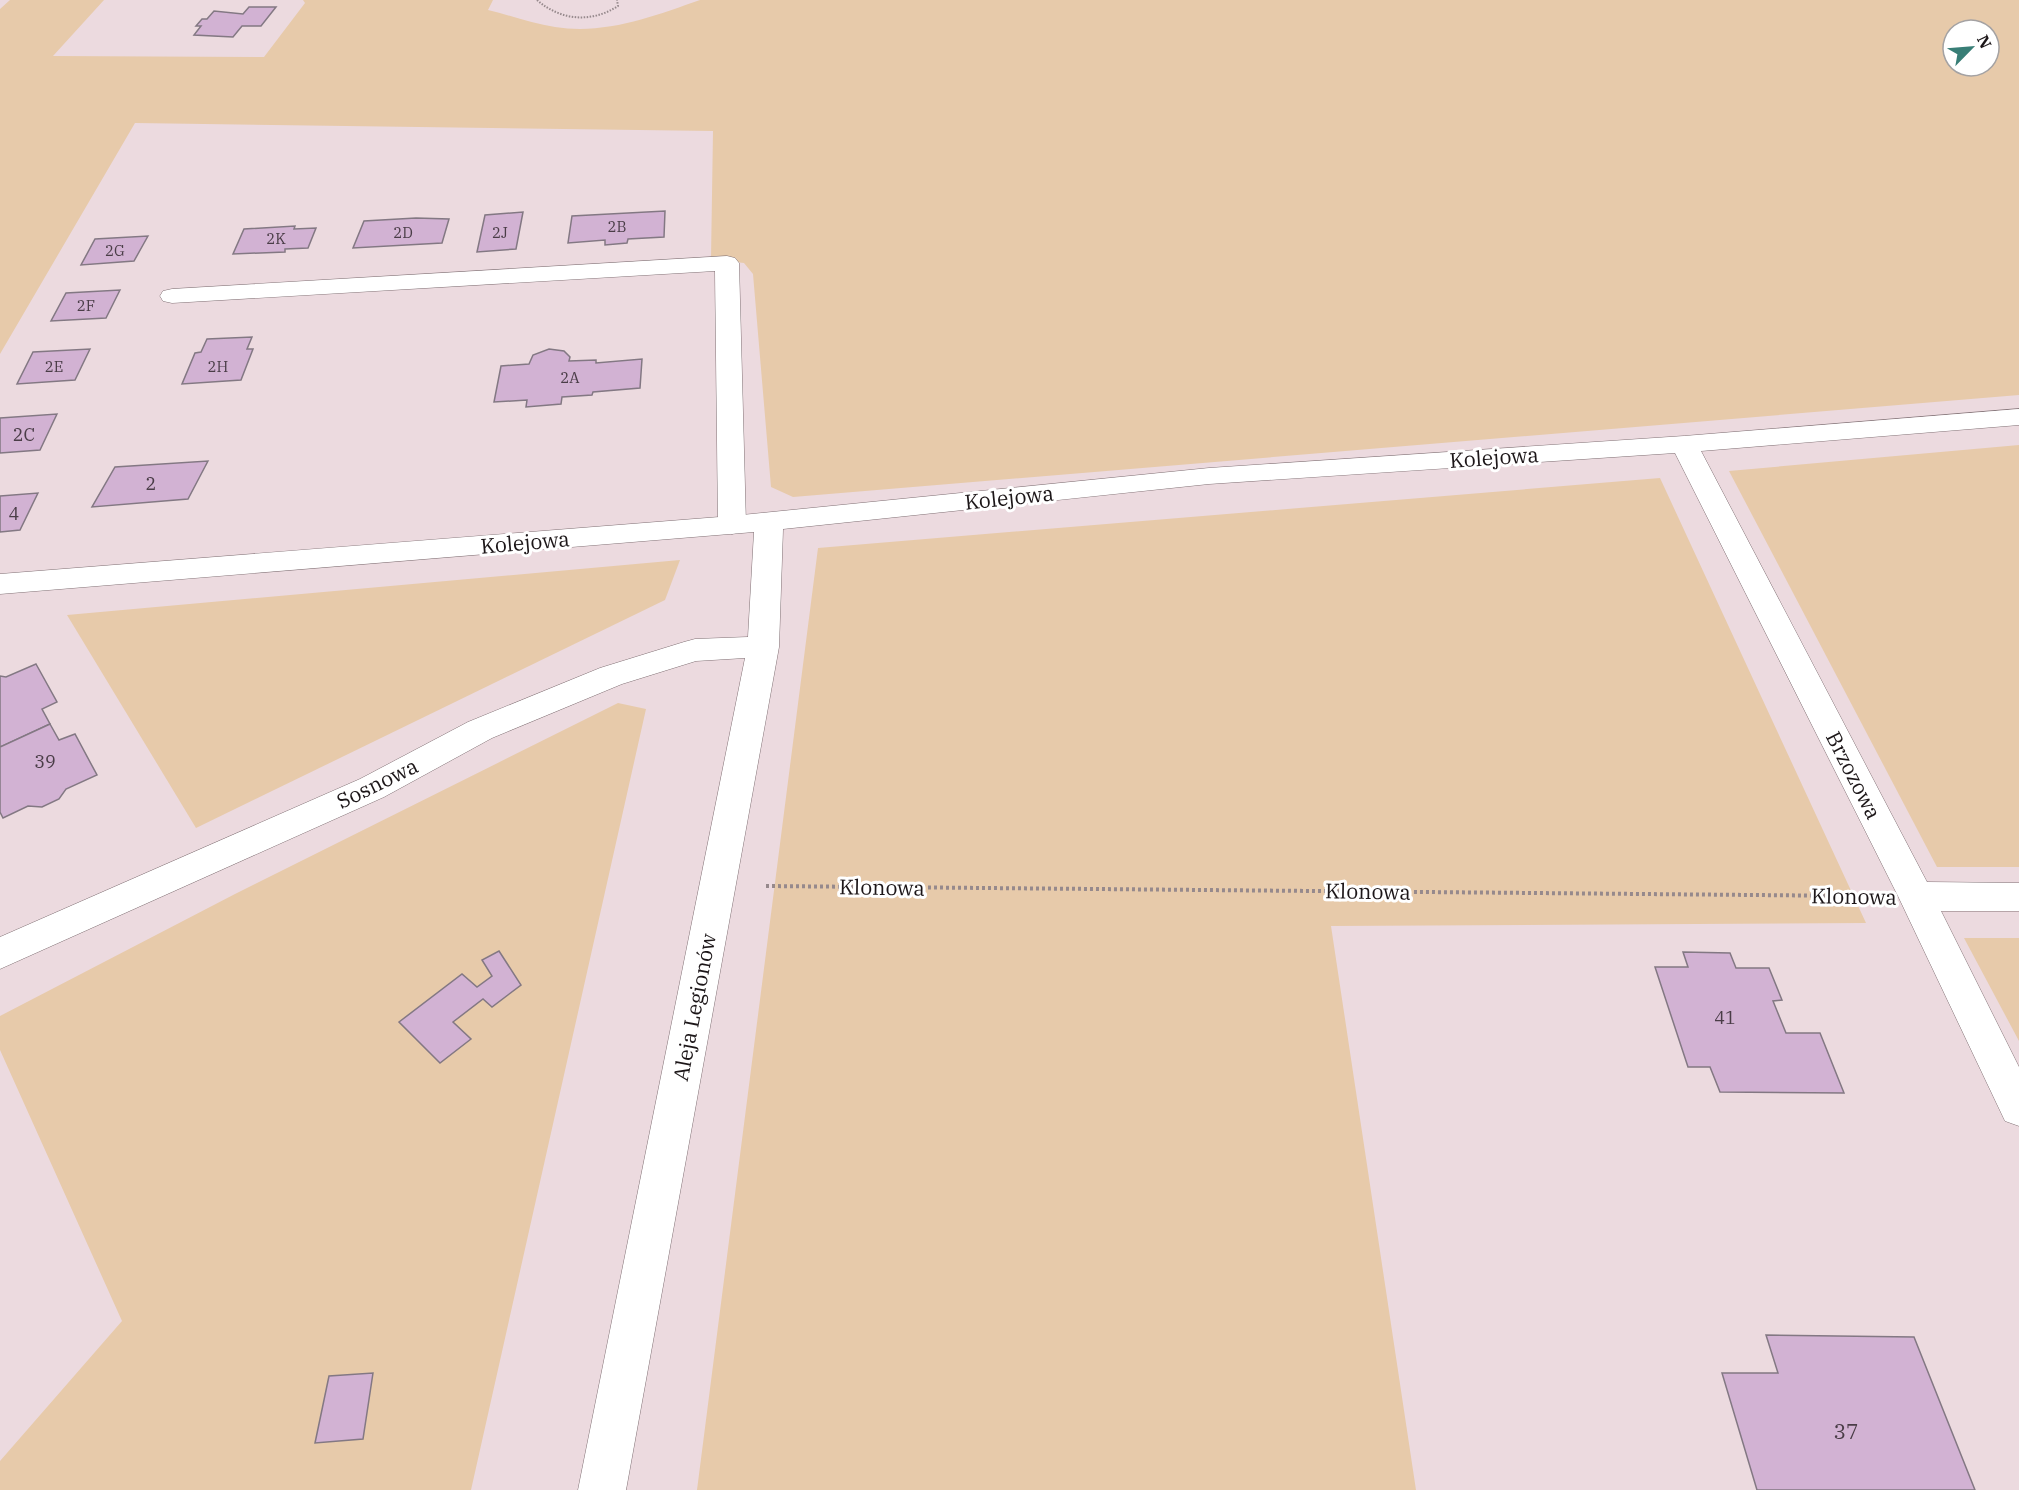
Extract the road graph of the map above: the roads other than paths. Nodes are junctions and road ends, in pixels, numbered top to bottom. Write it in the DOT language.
graph roads {
  1 [pos="172,296"];
  2 [pos="2019,417"];
  3 [pos="1684,444"];
  4 [pos="769,522"];
  5 [pos="732,525"];
  6 [pos="0,584"];
  7 [pos="763,647"];
  8 [pos="1916,896"];
  9 [pos="2019,897"];
  10 [pos="0,954"];
  11 [pos="2019,1108"];
  12 [pos="602,1490"];
  1 -- 5 [label="street"];
  2 -- 3 [label="street, Kolejowa"];
  3 -- 4 [label="street, Kolejowa"];
  3 -- 8 [label="street, Brzozowa"];
  4 -- 5 [label="street, Kolejowa"];
  4 -- 7 [label="street, Aleja Legionów"];
  5 -- 6 [label="street, Kolejowa"];
  7 -- 10 [label="street, Sosnowa"];
  7 -- 12 [label="street, Aleja Legionów"];
  8 -- 9 [label="street, Klonowa"];
  8 -- 11 [label="street, Brzozowa"];
}
